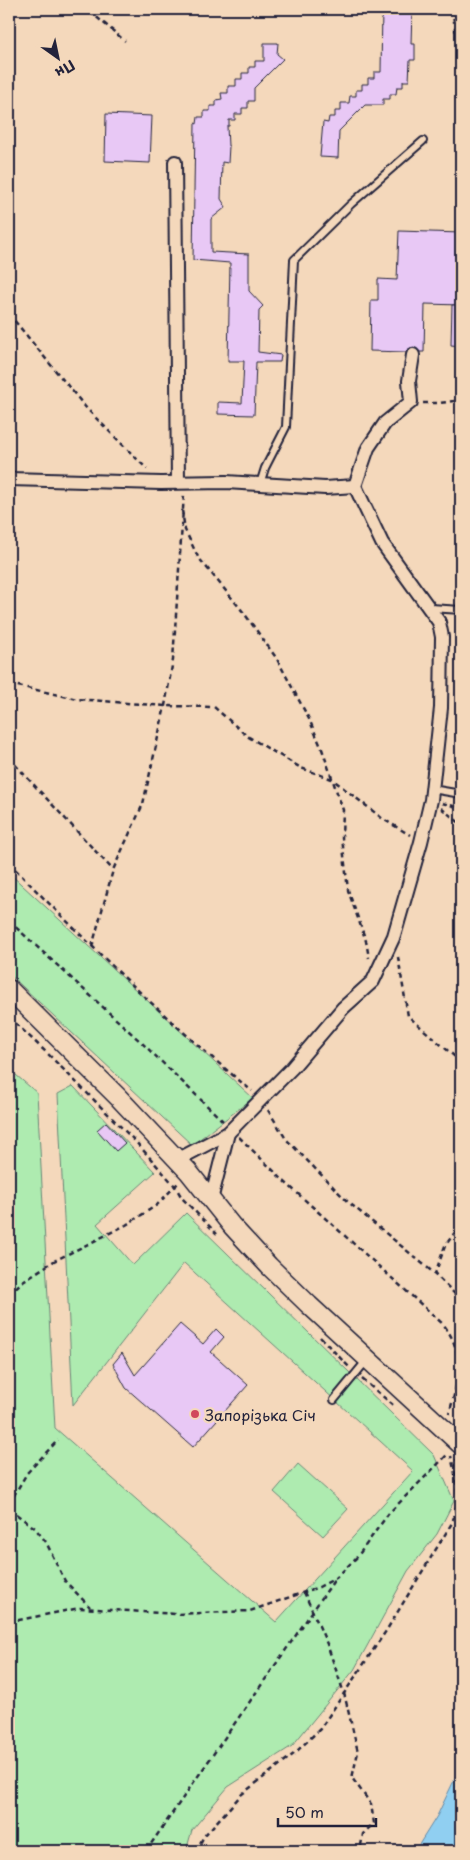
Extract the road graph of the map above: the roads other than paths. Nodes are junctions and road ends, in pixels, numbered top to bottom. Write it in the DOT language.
graph roads {
  1 [pos="423,141"];
  2 [pos="175,162"];
  3 [pos="413,355"];
  4 [pos="9,480"];
  5 [pos="182,483"];
  6 [pos="260,484"];
  7 [pos="355,486"];
  8 [pos="431,608"];
  9 [pos="461,610"];
  10 [pos="461,794"];
  11 [pos="432,795"];
  12 [pos="9,988"];
  13 [pos="230,1131"];
  14 [pos="183,1165"];
  15 [pos="211,1200"];
  16 [pos="368,1359"];
  17 [pos="334,1400"];
  18 [pos="461,1445"];
  1 -- 6 [label="lane"];
  2 -- 5 [label="street"];
  3 -- 7 [label="street"];
  4 -- 5 [label="street"];
  5 -- 6 [label="street"];
  6 -- 7 [label="street"];
  7 -- 8 [label="street"];
  8 -- 9 [label="lane"];
  8 -- 11 [label="street"];
  10 -- 11 [label="lane"];
  11 -- 13 [label="street"];
  12 -- 14 [label="main road"];
  13 -- 14 [label="street"];
  13 -- 15 [label="street"];
  14 -- 15 [label="main road"];
  15 -- 16 [label="main road"];
  16 -- 17 [label="lane"];
  16 -- 18 [label="main road"];
}
